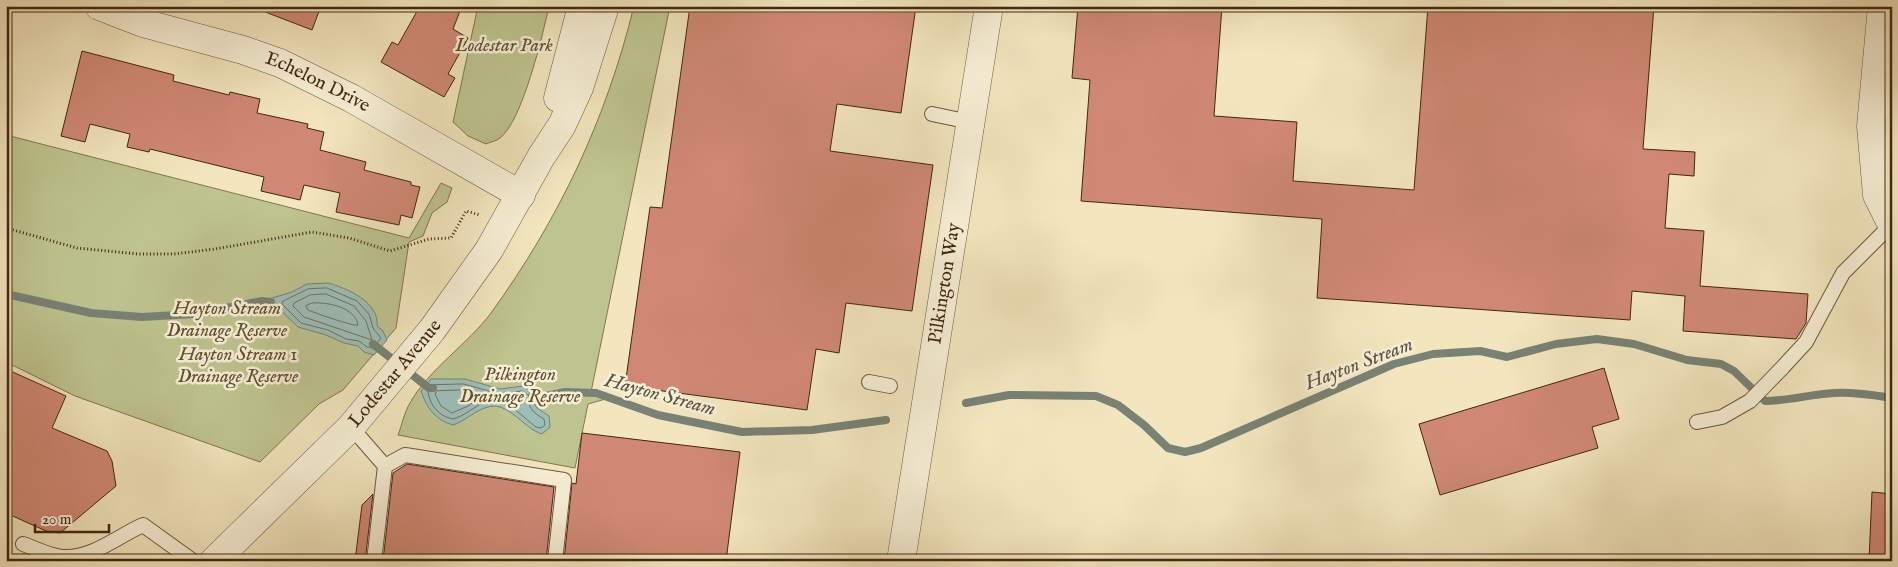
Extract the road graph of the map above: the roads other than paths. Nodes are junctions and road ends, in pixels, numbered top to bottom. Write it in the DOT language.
graph roads {
  1 [pos="99,6"];
  2 [pos="582,6"];
  3 [pos="605,6"];
  4 [pos="988,6"];
  5 [pos="1882,6"];
  6 [pos="1884,71"];
  7 [pos="932,114"];
  8 [pos="970,122"];
  9 [pos="541,157"];
  10 [pos="521,195"];
  11 [pos="1891,225"];
  12 [pos="868,382"];
  13 [pos="890,386"];
  14 [pos="1698,422"];
  15 [pos="351,427"];
  16 [pos="385,466"];
  17 [pos="23,544"];
  18 [pos="193,561"];
  19 [pos="214,561"];
  20 [pos="374,561"];
  21 [pos="555,561"];
  22 [pos="901,561"];
  1 -- 10 [label="street, Echelon Drive"];
  2 -- 9 [label="street, Lodestar Avenue"];
  3 -- 9 [label="street, Lodestar Avenue"];
  4 -- 8 [label="street, Pilkington Way"];
  5 -- 6 [label="street"];
  6 -- 11 [label="street"];
  7 -- 8 [label="lane"];
  8 -- 22 [label="street, Pilkington Way"];
  9 -- 10 [label="street, Lodestar Avenue"];
  10 -- 15 [label="street, Lodestar Avenue"];
  11 -- 14 [label="lane"];
  12 -- 13 [label="lane"];
  15 -- 16 [label="lane"];
  15 -- 19 [label="street, Lodestar Avenue"];
  16 -- 20 [label="lane"];
  16 -- 21 [label="lane"];
  17 -- 18 [label="lane"];
}
